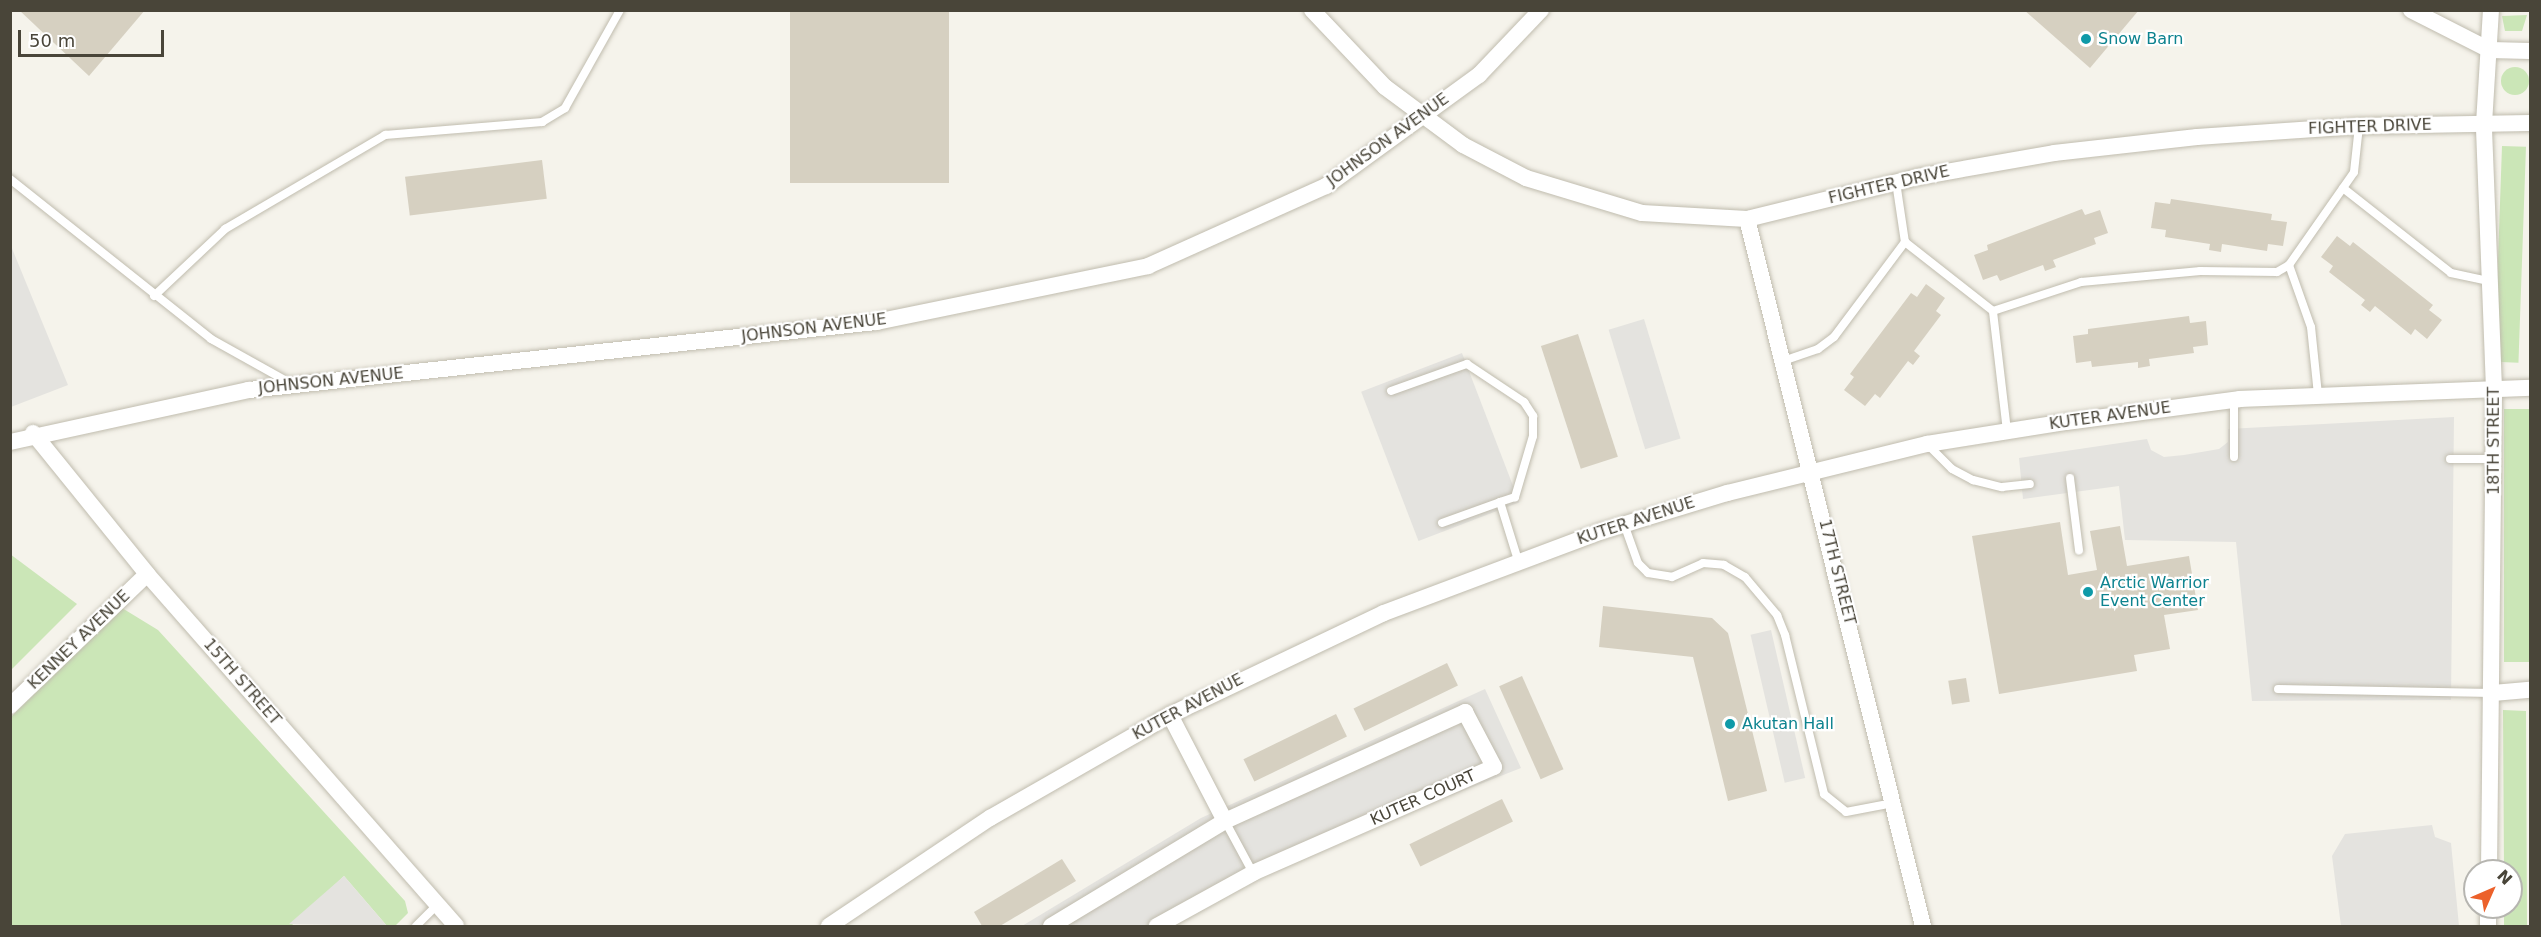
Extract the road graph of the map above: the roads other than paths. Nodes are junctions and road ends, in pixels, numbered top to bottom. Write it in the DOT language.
graph roads {
  1 [pos="620,10"];
  2 [pos="1312,10"];
  3 [pos="1541,10"];
  4 [pos="2411,10"];
  5 [pos="2491,10"];
  6 [pos="2490,50"];
  7 [pos="2530,51"];
  8 [pos="1420,115"];
  9 [pos="2530,123"];
  10 [pos="2484,124"];
  11 [pos="2359,126"];
  12 [pos="10,179"];
  13 [pos="1896,182"];
  14 [pos="2343,188"];
  15 [pos="1747,219"];
  16 [pos="1905,242"];
  17 [pos="2289,265"];
  18 [pos="2490,281"];
  19 [pos="154,296"];
  20 [pos="1993,311"];
  21 [pos="1783,361"];
  22 [pos="296,385"];
  23 [pos="2530,388"];
  24 [pos="2494,389"];
  25 [pos="1391,391"];
  26 [pos="2318,395"];
  27 [pos="2234,400"];
  28 [pos="2007,431"];
  29 [pos="33,434"];
  30 [pos="10,442"];
  31 [pos="1927,444"];
  32 [pos="2234,457"];
  33 [pos="2450,459"];
  34 [pos="2494,459"];
  35 [pos="1812,472"];
  36 [pos="2070,478"];
  37 [pos="2030,484"];
  38 [pos="1500,502"];
  39 [pos="1442,523"];
  40 [pos="1624,524"];
  41 [pos="2079,550"];
  42 [pos="1518,560"];
  43 [pos="147,574"];
  44 [pos="2278,689"];
  45 [pos="2530,690"];
  46 [pos="2493,693"];
  47 [pos="10,706"];
  48 [pos="1170,716"];
  49 [pos="1893,803"];
  50 [pos="1225,820"];
  51 [pos="2489,859"];
  52 [pos="1253,873"];
  53 [pos="437,905"];
  54 [pos="416,927"];
  55 [pos="456,927"];
  56 [pos="829,927"];
  57 [pos="1051,927"];
  58 [pos="1157,927"];
  59 [pos="1923,927"];
  1 -- 19 [label="lane"];
  2 -- 8 [label="street, FIGHTER DRIVE"];
  3 -- 8 [label="street, JOHNSON AVENUE"];
  4 -- 6 [label="street"];
  5 -- 6 [label="street, 18TH STREET"];
  6 -- 7 [label="street"];
  6 -- 10 [label="street, 18TH STREET"];
  8 -- 15 [label="street, FIGHTER DRIVE"];
  8 -- 22 [label="street, JOHNSON AVENUE"];
  9 -- 10 [label="street, FIGHTER DRIVE"];
  10 -- 11 [label="street, FIGHTER DRIVE"];
  10 -- 18 [label="street, 18TH STREET"];
  11 -- 13 [label="street, FIGHTER DRIVE"];
  11 -- 14 [label="lane"];
  12 -- 19 [label="lane"];
  13 -- 15 [label="street, FIGHTER DRIVE"];
  13 -- 16 [label="lane"];
  14 -- 17 [label="lane"];
  14 -- 18 [label="lane"];
  15 -- 21 [label="street, 17TH STREET"];
  16 -- 20 [label="lane"];
  16 -- 21 [label="lane"];
  17 -- 20 [label="lane"];
  17 -- 26 [label="lane"];
  18 -- 24 [label="street, 18TH STREET"];
  19 -- 22 [label="lane"];
  20 -- 28 [label="lane"];
  21 -- 35 [label="street, 17TH STREET"];
  22 -- 29 [label="street, JOHNSON AVENUE"];
  23 -- 24 [label="street, KUTER AVENUE"];
  24 -- 26 [label="street, KUTER AVENUE"];
  24 -- 34 [label="street, 18TH STREET"];
  25 -- 38 [label="lane"];
  26 -- 27 [label="street, KUTER AVENUE"];
  27 -- 28 [label="street, KUTER AVENUE"];
  27 -- 32 [label="lane"];
  28 -- 31 [label="street, KUTER AVENUE"];
  29 -- 30 [label="street, JOHNSON AVENUE"];
  29 -- 43 [label="street, 15TH STREET"];
  31 -- 35 [label="street, KUTER AVENUE"];
  31 -- 37 [label="lane"];
  33 -- 34 [label="lane"];
  34 -- 46 [label="street, 18TH STREET"];
  35 -- 40 [label="street, KUTER AVENUE"];
  35 -- 49 [label="street, 17TH STREET"];
  36 -- 41 [label="lane"];
  38 -- 39 [label="lane"];
  38 -- 42 [label="lane"];
  40 -- 42 [label="street, KUTER AVENUE"];
  40 -- 49 [label="lane"];
  42 -- 48 [label="street, KUTER AVENUE"];
  43 -- 47 [label="street, KENNEY AVENUE"];
  43 -- 53 [label="street, 15TH STREET"];
  44 -- 46 [label="lane"];
  45 -- 46 [label="street"];
  46 -- 51 [label="street, 18TH STREET"];
  48 -- 50 [label="street"];
  48 -- 56 [label="street, KUTER AVENUE"];
  49 -- 59 [label="street, 17TH STREET"];
  50 -- 52 [label="lane"];
  50 -- 52 [label="street, KUTER COURT"];
  50 -- 57 [label="street, KUTER COURT"];
  52 -- 58 [label="street, KUTER COURT"];
  53 -- 54 [label="lane"];
  53 -- 55 [label="street, 15TH STREET"];
}
